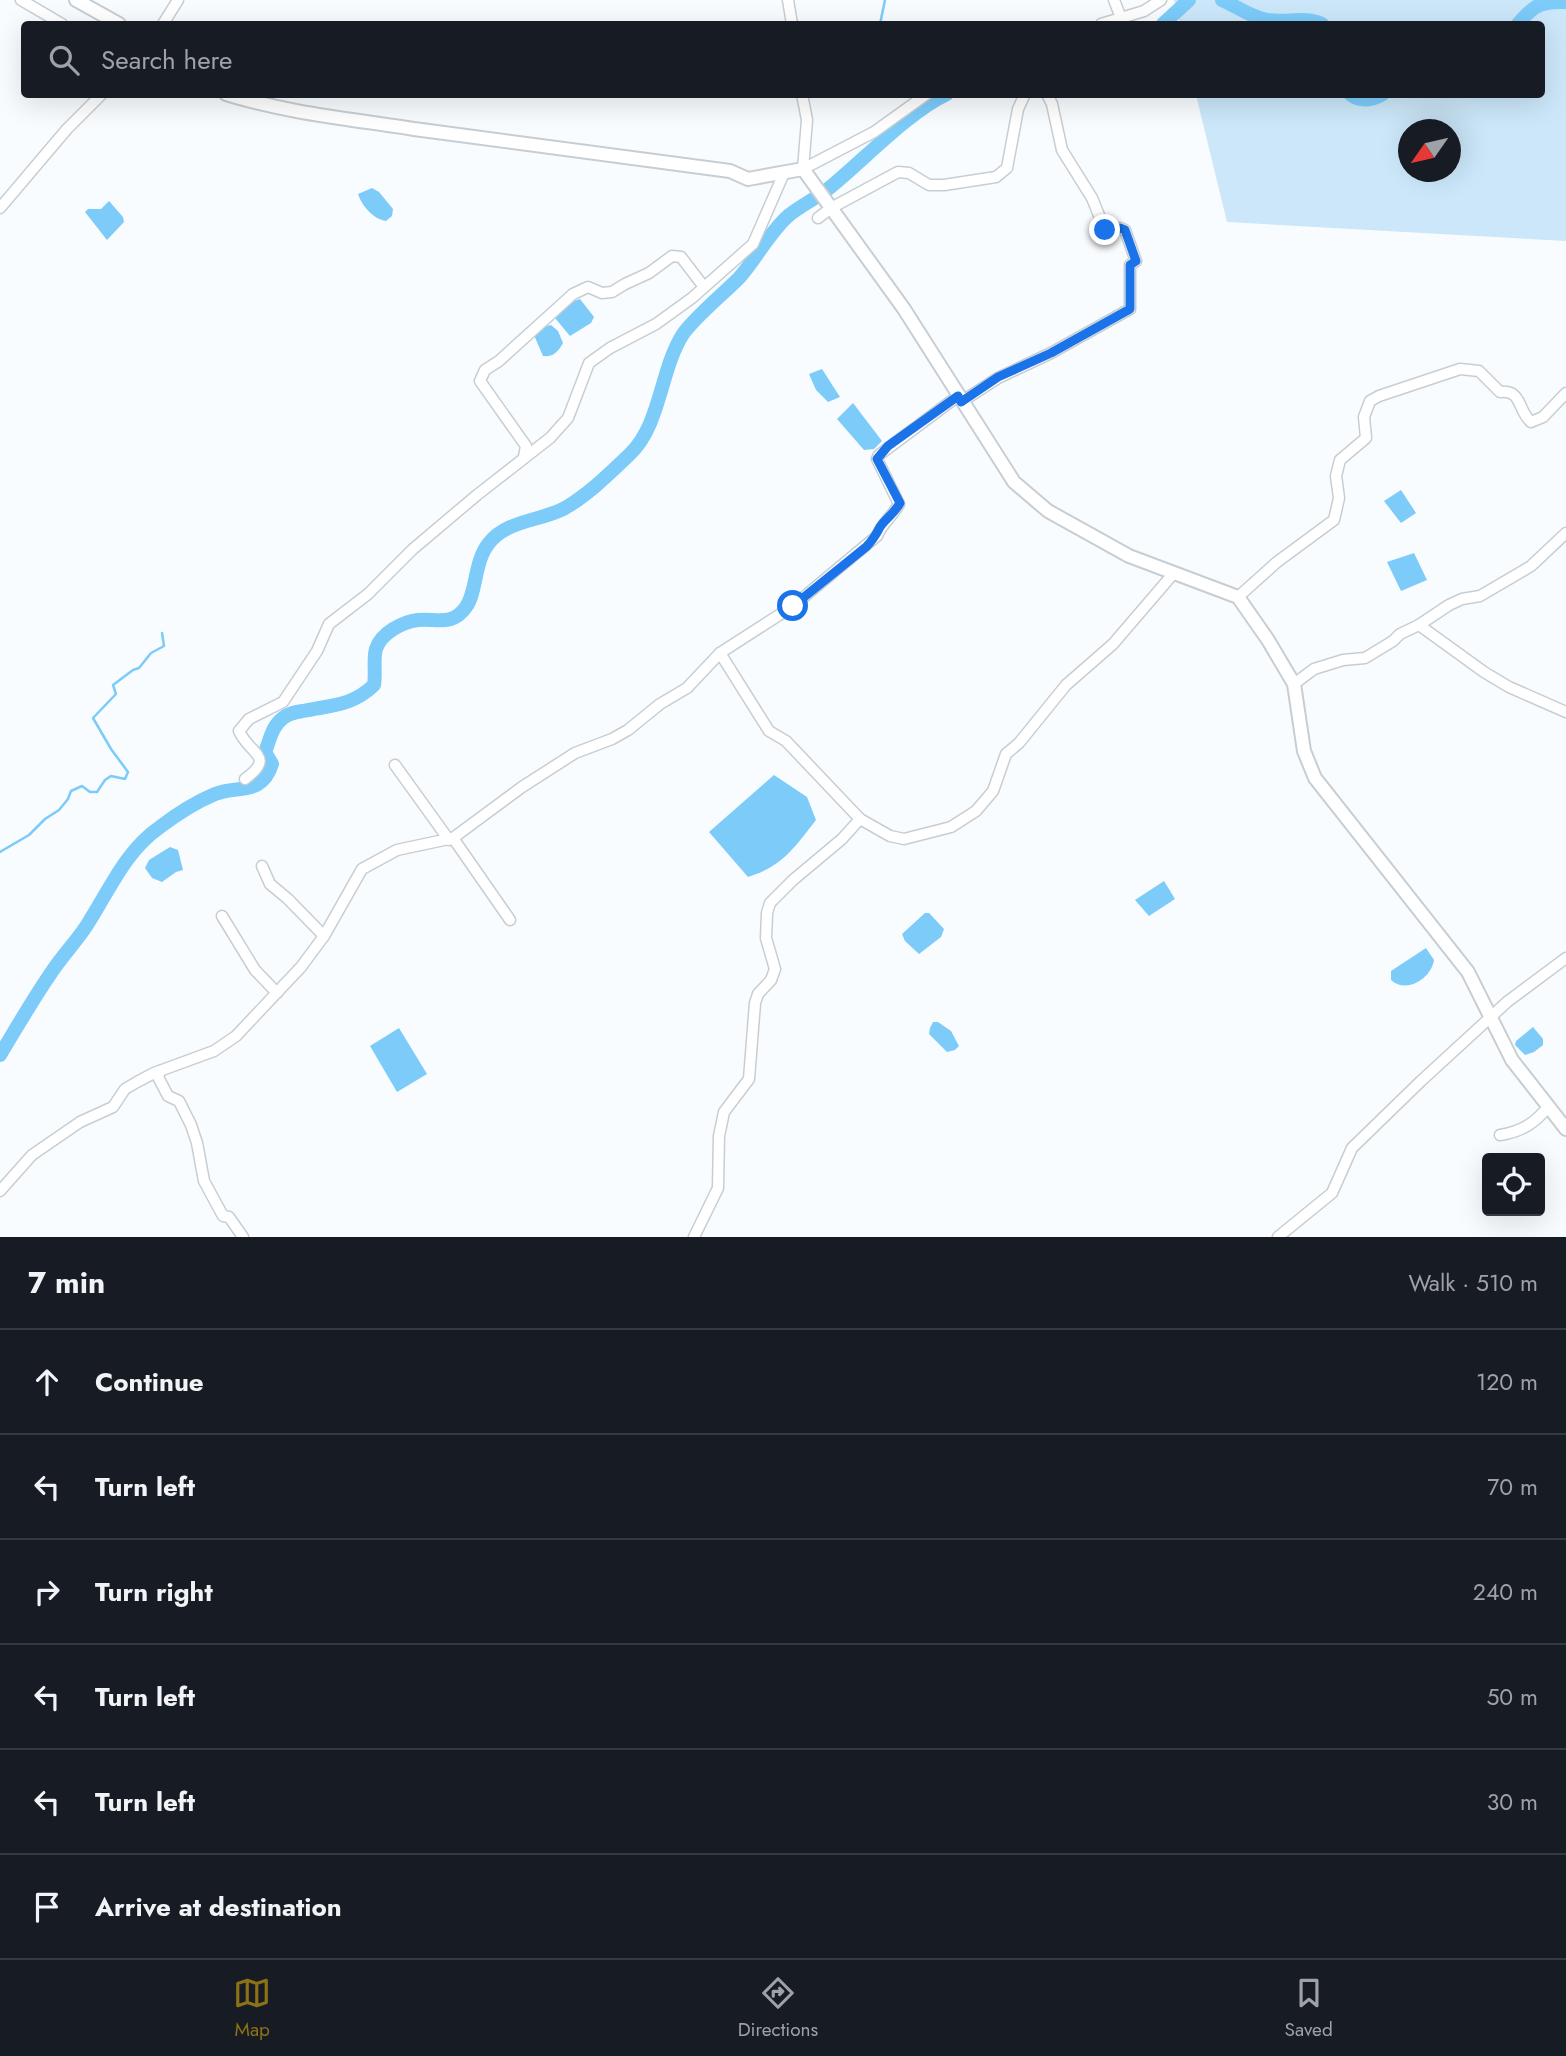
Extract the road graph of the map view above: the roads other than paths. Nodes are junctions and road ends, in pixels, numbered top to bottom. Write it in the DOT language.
graph roads {
  1 [pos="21,0"];
  2 [pos="76,0"];
  3 [pos="178,0"];
  4 [pos="788,0"];
  5 [pos="1114,0"];
  6 [pos="1161,0"];
  7 [pos="1121,18"];
  8 [pos="57,21"];
  9 [pos="114,21"];
  10 [pos="165,21"];
  11 [pos="792,21"];
  12 [pos="1111,21"];
  13 [pos="98,98"];
  14 [pos="239,98"];
  15 [pos="803,98"];
  16 [pos="921,98"];
  17 [pos="1023,98"];
  18 [pos="1048,98"];
  19 [pos="803,169"];
  20 [pos="784,173"];
  21 [pos="828,204"];
  22 [pos="0,208"];
  23 [pos="817,218"];
  24 [pos="704,287"];
  25 [pos="1566,393"];
  26 [pos="960,399"];
  27 [pos="524,457"];
  28 [pos="1566,533"];
  29 [pos="1174,574"];
  30 [pos="1238,597"];
  31 [pos="1419,625"];
  32 [pos="720,653"];
  33 [pos="1294,684"];
  34 [pos="1566,712"];
  35 [pos="395,765"];
  36 [pos="245,779"];
  37 [pos="860,819"];
  38 [pos="451,839"];
  39 [pos="262,866"];
  40 [pos="222,916"];
  41 [pos="510,920"];
  42 [pos="324,936"];
  43 [pos="1566,958"];
  44 [pos="277,993"];
  45 [pos="1491,1017"];
  46 [pos="160,1071"];
  47 [pos="1548,1107"];
  48 [pos="1566,1129"];
  49 [pos="1500,1135"];
  50 [pos="0,1191"];
  51 [pos="243,1237"];
  52 [pos="694,1237"];
  53 [pos="1278,1237"];
  1 -- 8 [label="street"];
  2 -- 9 [label="street"];
  3 -- 10 [label="street"];
  4 -- 11 [label="street"];
  5 -- 7 [label="street"];
  6 -- 7 [label="street"];
  7 -- 12 [label="street"];
  13 -- 22 [label="street"];
  14 -- 20 [label="street"];
  15 -- 19 [label="street"];
  16 -- 19 [label="street"];
  17 -- 21 [label="street"];
  18 -- 26 [label="street"];
  19 -- 20 [label="street"];
  19 -- 21 [label="street"];
  20 -- 24 [label="street"];
  21 -- 23 [label="street"];
  21 -- 26 [label="street"];
  24 -- 27 [label="street"];
  24 -- 27 [label="street"];
  25 -- 30 [label="street"];
  26 -- 29 [label="street"];
  26 -- 32 [label="street"];
  27 -- 36 [label="street"];
  28 -- 31 [label="street"];
  29 -- 30 [label="street"];
  29 -- 37 [label="street"];
  30 -- 33 [label="street"];
  31 -- 33 [label="street"];
  31 -- 34 [label="street"];
  32 -- 37 [label="street"];
  32 -- 38 [label="street"];
  33 -- 45 [label="street"];
  35 -- 38 [label="street"];
  37 -- 52 [label="street"];
  38 -- 41 [label="street"];
  38 -- 42 [label="street"];
  39 -- 42 [label="street"];
  40 -- 44 [label="street"];
  42 -- 44 [label="street"];
  43 -- 45 [label="street"];
  44 -- 46 [label="street"];
  45 -- 47 [label="street"];
  45 -- 53 [label="street"];
  46 -- 50 [label="street"];
  46 -- 51 [label="street"];
  47 -- 48 [label="street"];
  47 -- 49 [label="street"];
}
